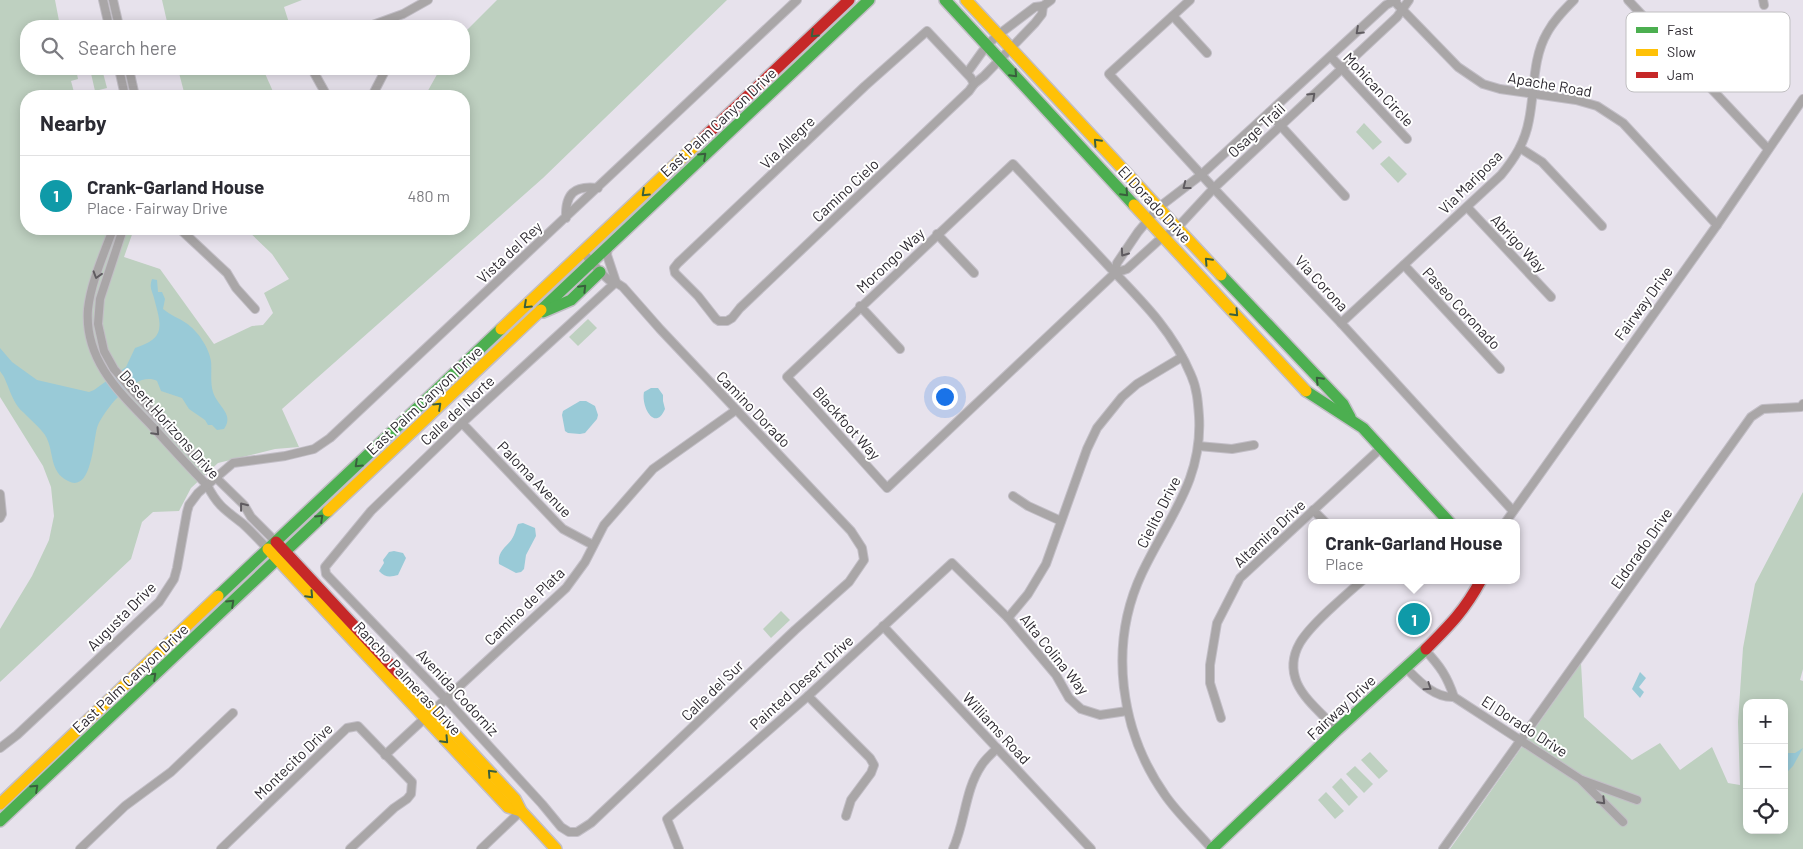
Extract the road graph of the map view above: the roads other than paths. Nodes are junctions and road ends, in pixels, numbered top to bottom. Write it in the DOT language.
graph roads {
  1 [pos="103,0"];
  2 [pos="113,0"];
  3 [pos="428,0"];
  4 [pos="797,0"];
  5 [pos="850,0"];
  6 [pos="869,0"];
  7 [pos="946,0"];
  8 [pos="966,0"];
  9 [pos="1051,0"];
  10 [pos="1190,0"];
  11 [pos="1395,0"];
  12 [pos="1409,0"];
  13 [pos="1574,0"];
  14 [pos="1628,0"];
  15 [pos="1041,3"];
  16 [pos="1402,9"];
  17 [pos="1639,12"];
  18 [pos="1021,16"];
  19 [pos="1173,16"];
  20 [pos="108,20"];
  21 [pos="118,20"];
  22 [pos="391,20"];
  23 [pos="1032,26"];
  24 [pos="998,35"];
  25 [pos="987,45"];
  26 [pos="1011,49"];
  27 [pos="1207,54"];
  28 [pos="1331,57"];
  29 [pos="1000,59"];
  30 [pos="973,65"];
  31 [pos="1342,68"];
  32 [pos="967,73"];
  33 [pos="120,75"];
  34 [pos="130,75"];
  35 [pos="315,75"];
  36 [pos="383,75"];
  37 [pos="984,76"];
  38 [pos="974,84"];
  39 [pos="124,90"];
  40 [pos="134,90"];
  41 [pos="324,90"];
  42 [pos="375,90"];
  43 [pos="1714,92"];
  44 [pos="1533,93"];
  45 [pos="1803,99"];
  46 [pos="1269,113"];
  47 [pos="1281,126"];
  48 [pos="1407,139"];
  49 [pos="1520,148"];
  50 [pos="1768,149"];
  51 [pos="1013,164"];
  52 [pos="1201,175"];
  53 [pos="598,188"];
  54 [pos="1214,188"];
  55 [pos="1345,196"];
  56 [pos="1467,207"];
  57 [pos="1158,208"];
  58 [pos="566,218"];
  59 [pos="1149,219"];
  60 [pos="1717,225"];
  61 [pos="1602,226"];
  62 [pos="1177,228"];
  63 [pos="937,234"];
  64 [pos="111,235"];
  65 [pos="121,235"];
  66 [pos="186,235"];
  67 [pos="1165,237"];
  68 [pos="608,246"];
  69 [pos="583,252"];
  70 [pos="592,262"];
  71 [pos="1404,265"];
  72 [pos="600,272"];
  73 [pos="974,273"];
  74 [pos="1115,273"];
  75 [pos="678,277"];
  76 [pos="616,282"];
  77 [pos="1551,297"];
  78 [pos="860,306"];
  79 [pos="254,309"];
  80 [pos="532,318"];
  81 [pos="1341,323"];
  82 [pos="900,348"];
  83 [pos="1182,357"];
  84 [pos="1500,370"];
  85 [pos="787,377"];
  86 [pos="1802,406"];
  87 [pos="736,410"];
  88 [pos="1350,417"];
  89 [pos="462,423"];
  90 [pos="1254,445"];
  91 [pos="1198,446"];
  92 [pos="1381,448"];
  93 [pos="216,476"];
  94 [pos="206,485"];
  95 [pos="887,488"];
  96 [pos="0,494"];
  97 [pos="1014,496"];
  98 [pos="1313,510"];
  99 [pos="1513,511"];
  100 [pos="0,518"];
  101 [pos="1322,519"];
  102 [pos="1446,519"];
  103 [pos="1508,519"];
  104 [pos="1062,521"];
  105 [pos="594,545"];
  106 [pos="272,546"];
  107 [pos="281,556"];
  108 [pos="864,560"];
  109 [pos="952,563"];
  110 [pos="325,567"];
  111 [pos="1358,584"];
  112 [pos="1479,584"];
  113 [pos="1008,618"];
  114 [pos="883,626"];
  115 [pos="1425,650"];
  116 [pos="1406,668"];
  117 [pos="808,696"];
  118 [pos="1454,697"];
  119 [pos="446,699"];
  120 [pos="1127,711"];
  121 [pos="233,713"];
  122 [pos="429,715"];
  123 [pos="1221,718"];
  124 [pos="1338,730"];
  125 [pos="1520,740"];
  126 [pos="0,748"];
  127 [pos="998,748"];
  128 [pos="385,755"];
  129 [pos="1580,779"];
  130 [pos="1637,800"];
  131 [pos="0,804"];
  132 [pos="521,811"];
  133 [pos="846,816"];
  134 [pos="0,821"];
  135 [pos="1623,822"];
  136 [pos="573,833"];
  137 [pos="1088,846"];
  138 [pos="80,849"];
  139 [pos="221,849"];
  140 [pos="350,849"];
  141 [pos="481,849"];
  142 [pos="556,849"];
  143 [pos="679,849"];
  144 [pos="953,849"];
  145 [pos="1079,849"];
  146 [pos="1212,849"];
  147 [pos="1443,849"];
  1 -- 20 [label="street"];
  2 -- 21 [label="street"];
  3 -- 22 [label="street"];
  4 -- 53 [label="street, Vista del Rey"];
  5 -- 69 [label="main road, East Palm Canyon Drive, one-way"];
  68 -- 6 [label="main road, East Palm Canyon Drive, one-way"];
  7 -- 25 [label="main road, El Dorado Drive"];
  8 -- 24 [label="main road, El Dorado Drive"];
  9 -- 15 [label="street"];
  10 -- 19 [label="street"];
  11 -- 16 [label="street, Apache Road"];
  11 -- 28 [label="street, Osage Trail, one-way"];
  12 -- 16 [label="street, Osage Trail"];
  13 -- 44 [label="street, Via Mariposa"];
  14 -- 17 [label="street"];
  15 -- 18 [label="street"];
  15 -- 23 [label="street, Camino Cielo"];
  16 -- 31 [label="street, Osage Trail"];
  16 -- 44 [label="street, Apache Road"];
  18 -- 23 [label="street"];
  18 -- 24 [label="street"];
  19 -- 27 [label="street"];
  19 -- 52 [label="street, Via Corona"];
  23 -- 26 [label="street, Camino Cielo"];
  24 -- 25 [label="street"];
  24 -- 26 [label="main road, El Dorado Drive"];
  25 -- 29 [label="main road, El Dorado Drive"];
  25 -- 30 [label="street"];
  26 -- 29 [label="street, Camino Cielo"];
  57 -- 26 [label="main road, El Dorado Drive, one-way"];
  28 -- 31 [label="street, Mohican Circle"];
  28 -- 46 [label="street, Osage Trail"];
  29 -- 37 [label="street, Camino Cielo"];
  29 -- 59 [label="main road, El Dorado Drive, one-way"];
  30 -- 32 [label="street"];
  30 -- 37 [label="street"];
  47 -- 31 [label="street, Osage Trail, one-way"];
  31 -- 48 [label="street, Mohican Circle"];
  32 -- 38 [label="street"];
  32 -- 75 [label="street, Via Allegre"];
  33 -- 39 [label="street"];
  34 -- 40 [label="street"];
  35 -- 41 [label="street"];
  36 -- 42 [label="street"];
  37 -- 38 [label="street, Camino Cielo"];
  38 -- 75 [label="street, Camino Cielo"];
  43 -- 50 [label="street"];
  44 -- 49 [label="street, Via Mariposa"];
  44 -- 60 [label="street, Apache Road"];
  45 -- 50 [label="street, Fairway Drive"];
  46 -- 47 [label="street"];
  46 -- 52 [label="street, Osage Trail"];
  47 -- 54 [label="street, Osage Trail"];
  47 -- 55 [label="street"];
  49 -- 56 [label="street, Via Mariposa"];
  49 -- 61 [label="street"];
  50 -- 60 [label="street, Fairway Drive"];
  51 -- 63 [label="street, Morongo Way"];
  51 -- 74 [label="street, Cielito Drive"];
  52 -- 54 [label="street, Via Corona"];
  52 -- 57 [label="street, Osage Trail, one-way"];
  53 -- 58 [label="street, Vista del Rey"];
  53 -- 58 [label="street"];
  54 -- 62 [label="street, Osage Trail"];
  54 -- 81 [label="street, Via Corona"];
  56 -- 71 [label="street, Via Mariposa"];
  56 -- 77 [label="street, Abrigo Way"];
  57 -- 59 [label="street, Osage Trail"];
  57 -- 62 [label="main road, El Dorado Drive"];
  58 -- 93 [label="street, Vista del Rey"];
  59 -- 67 [label="main road, El Dorado Drive"];
  59 -- 74 [label="street, Osage Trail, one-way"];
  60 -- 99 [label="street, Fairway Drive"];
  62 -- 67 [label="street, Osage Trail"];
  88 -- 62 [label="main road, El Dorado Drive, one-way"];
  63 -- 73 [label="street"];
  63 -- 78 [label="street, Morongo Way"];
  64 -- 94 [label="street, Desert Horizons Drive, one-way"];
  65 -- 93 [label="street, Desert Horizons Drive"];
  66 -- 79 [label="street"];
  67 -- 74 [label="street, Osage Trail"];
  67 -- 88 [label="main road, El Dorado Drive, one-way"];
  68 -- 70 [label="main road, East Palm Canyon Drive"];
  68 -- 76 [label="street, Camino Dorado"];
  69 -- 70 [label="street, Camino Dorado"];
  69 -- 106 [label="main road, East Palm Canyon Drive, one-way"];
  70 -- 72 [label="street, Camino Dorado"];
  70 -- 80 [label="main road, East Palm Canyon Drive"];
  71 -- 81 [label="street, Via Mariposa"];
  71 -- 84 [label="street, Paseo Coronado"];
  72 -- 76 [label="street, Camino Dorado"];
  80 -- 72 [label="main road, one-way"];
  74 -- 83 [label="street, Cielito Drive"];
  74 -- 95 [label="street, Osage Trail"];
  76 -- 87 [label="street, Camino Dorado"];
  76 -- 89 [label="street, Calle del Norte"];
  78 -- 82 [label="street"];
  78 -- 85 [label="street, Morongo Way"];
  107 -- 80 [label="main road, East Palm Canyon Drive, one-way"];
  81 -- 99 [label="street, Via Corona"];
  83 -- 91 [label="street, Cielito Drive"];
  83 -- 104 [label="street"];
  85 -- 95 [label="street, Blackfoot Way"];
  86 -- 125 [label="street, Eldorado Drive"];
  87 -- 105 [label="street, Camino de Plata"];
  87 -- 108 [label="street, Camino Dorado"];
  88 -- 92 [label="main road, El Dorado Drive"];
  89 -- 105 [label="street, Paloma Avenue"];
  89 -- 110 [label="street, Calle del Norte"];
  90 -- 91 [label="street"];
  91 -- 120 [label="street, Cielito Drive"];
  92 -- 98 [label="street, Altamira Drive"];
  92 -- 102 [label="main road, El Dorado Drive"];
  93 -- 94 [label="street, Augusta Drive"];
  106 -- 93 [label="street, Desert Horizons Drive, one-way"];
  94 -- 106 [label="street, Desert Horizons Drive"];
  94 -- 126 [label="street, Augusta Drive"];
  96 -- 100 [label="street"];
  97 -- 104 [label="street"];
  98 -- 101 [label="street"];
  98 -- 123 [label="street, Altamira Drive"];
  99 -- 103 [label="street, Fairway Drive"];
  104 -- 113 [label="street"];
  105 -- 119 [label="street, Camino de Plata"];
  106 -- 107 [label="main road, Desert Horizons Drive"];
  106 -- 131 [label="main road, East Palm Canyon Drive"];
  107 -- 122 [label="main road, Rancho Palmeras Drive"];
  134 -- 107 [label="main road, East Palm Canyon Drive, one-way"];
  108 -- 136 [label="street, Calle del Sur"];
  109 -- 113 [label="street, Alta Colina Way"];
  109 -- 114 [label="street, Painted Desert Drive"];
  110 -- 119 [label="street, Avenida Codorniz"];
  111 -- 124 [label="street"];
  112 -- 115 [label="main road, Fairway Drive"];
  113 -- 120 [label="street, Alta Colina Way"];
  114 -- 117 [label="street, Painted Desert Drive"];
  114 -- 127 [label="street, Williams Road"];
  115 -- 116 [label="main road, Fairway Drive"];
  115 -- 118 [label="street"];
  116 -- 118 [label="street, El Dorado Drive, one-way"];
  116 -- 124 [label="main road, Fairway Drive"];
  117 -- 133 [label="street"];
  117 -- 143 [label="street, Painted Desert Drive"];
  118 -- 125 [label="street, El Dorado Drive"];
  119 -- 122 [label="street, Camino de Plata"];
  119 -- 136 [label="street, Avenida Codorniz"];
  120 -- 146 [label="street, Cielito Drive"];
  121 -- 138 [label="street"];
  122 -- 128 [label="street, Camino de Plata"];
  122 -- 132 [label="main road, Rancho Palmeras Drive"];
  124 -- 146 [label="main road, Fairway Drive"];
  125 -- 129 [label="street, El Dorado Drive"];
  125 -- 147 [label="street, Eldorado Drive"];
  127 -- 137 [label="street, Williams Road"];
  127 -- 144 [label="street"];
  128 -- 139 [label="street, Montecito Drive"];
  128 -- 140 [label="street, Montecito Drive"];
  129 -- 130 [label="street, El Dorado Drive"];
  129 -- 135 [label="street, El Dorado Drive, one-way"];
  132 -- 141 [label="street"];
  132 -- 142 [label="main road, Rancho Palmeras Drive"];
  137 -- 145 [label="street"];
}
